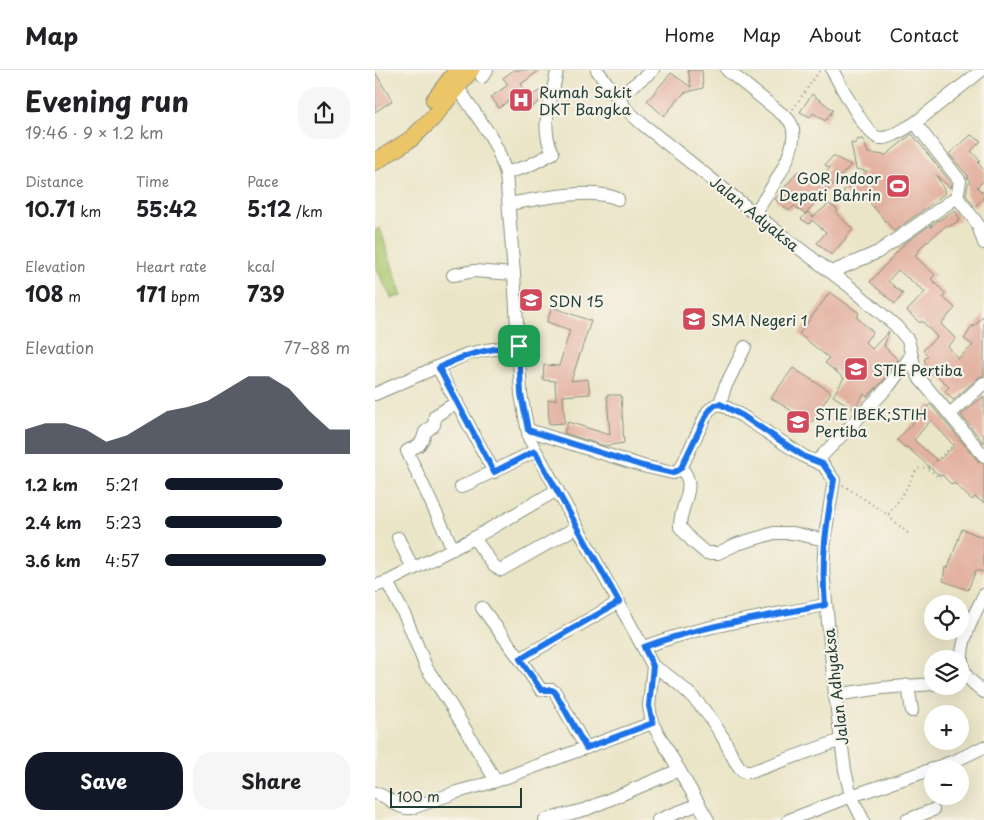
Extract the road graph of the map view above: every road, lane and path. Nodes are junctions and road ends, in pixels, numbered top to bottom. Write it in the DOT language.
graph roads {
  1 [pos="457,70"];
  2 [pos="557,70"];
  3 [pos="597,70"];
  4 [pos="653,70"];
  5 [pos="727,70"];
  6 [pos="820,70"];
  7 [pos="832,70"];
  8 [pos="982,70"];
  9 [pos="480,72"];
  10 [pos="458,88"];
  11 [pos="617,98"];
  12 [pos="787,118"];
  13 [pos="915,122"];
  14 [pos="379,159"];
  15 [pos="506,173"];
  16 [pos="957,197"];
  17 [pos="618,199"];
  18 [pos="509,204"];
  19 [pos="755,213"];
  20 [pos="984,243"];
  21 [pos="832,272"];
  22 [pos="514,274"];
  23 [pos="453,275"];
  24 [pos="519,346"];
  25 [pos="745,347"];
  26 [pos="911,356"];
  27 [pos="439,368"];
  28 [pos="984,383"];
  29 [pos="375,394"];
  30 [pos="457,402"];
  31 [pos="720,404"];
  32 [pos="950,414"];
  33 [pos="528,430"];
  34 [pos="966,434"];
  35 [pos="535,451"];
  36 [pos="984,456"];
  37 [pos="820,463"];
  38 [pos="681,468"];
  39 [pos="928,468"];
  40 [pos="494,472"];
  41 [pos="940,478"];
  42 [pos="834,480"];
  43 [pos="461,487"];
  44 [pos="557,490"];
  45 [pos="888,515"];
  46 [pos="577,527"];
  47 [pos="909,534"];
  48 [pos="398,538"];
  49 [pos="474,538"];
  50 [pos="825,540"];
  51 [pos="453,549"];
  52 [pos="413,569"];
  53 [pos="381,584"];
  54 [pos="983,601"];
  55 [pos="619,602"];
  56 [pos="825,605"];
  57 [pos="482,608"];
  58 [pos="644,647"];
  59 [pos="963,650"];
  60 [pos="520,659"];
  61 [pos="653,666"];
  62 [pos="924,684"];
  63 [pos="969,684"];
  64 [pos="908,685"];
  65 [pos="984,692"];
  66 [pos="835,696"];
  67 [pos="912,711"];
  68 [pos="653,723"];
  69 [pos="841,740"];
  70 [pos="984,747"];
  71 [pos="586,748"];
  72 [pos="956,760"];
  73 [pos="679,770"];
  74 [pos="924,772"];
  75 [pos="496,781"];
  76 [pos="375,793"];
  77 [pos="851,796"];
  78 [pos="699,804"];
  79 [pos="933,810"];
  80 [pos="545,820"];
  81 [pos="658,820"];
  82 [pos="708,820"];
  83 [pos="789,820"];
  84 [pos="863,820"];
  85 [pos="907,820"];
  1 -- 14 [label="main road"];
  2 -- 15 [label="street"];
  3 -- 11 [label="street, Jalan Adyaksa"];
  4 -- 11 [label="street"];
  5 -- 12 [label="street"];
  6 -- 12 [label="path"];
  7 -- 13 [label="street"];
  8 -- 13 [label="street"];
  9 -- 10 [label="main road"];
  10 -- 14 [label="main road"];
  10 -- 15 [label="street"];
  11 -- 19 [label="street, Jalan Adyaksa"];
  12 -- 19 [label="street"];
  13 -- 16 [label="street"];
  15 -- 18 [label="street"];
  16 -- 20 [label="street"];
  16 -- 21 [label="street"];
  17 -- 18 [label="street"];
  18 -- 22 [label="street"];
  19 -- 21 [label="street, Jalan Adyaksa"];
  21 -- 26 [label="street, Jalan Adyaksa"];
  22 -- 23 [label="street"];
  22 -- 24 [label="street"];
  24 -- 27 [label="street"];
  24 -- 33 [label="street"];
  25 -- 31 [label="street"];
  26 -- 32 [label="street, Jalan Adyaksa"];
  26 -- 37 [label="street"];
  27 -- 29 [label="street"];
  27 -- 30 [label="street"];
  28 -- 32 [label="street"];
  30 -- 40 [label="street"];
  30 -- 51 [label="street"];
  31 -- 37 [label="street"];
  31 -- 38 [label="street"];
  32 -- 34 [label="street, Jalan Adyaksa"];
  33 -- 35 [label="street"];
  33 -- 38 [label="street"];
  34 -- 36 [label="street, Jalan Adyaksa"];
  34 -- 39 [label="path"];
  35 -- 40 [label="street"];
  35 -- 44 [label="street"];
  37 -- 42 [label="street"];
  38 -- 50 [label="street"];
  39 -- 41 [label="path"];
  39 -- 45 [label="path"];
  40 -- 43 [label="street"];
  42 -- 45 [label="path"];
  42 -- 50 [label="street, Jalan Adhyaksa"];
  44 -- 46 [label="street"];
  44 -- 49 [label="street"];
  45 -- 47 [label="path"];
  46 -- 49 [label="street"];
  46 -- 55 [label="street"];
  48 -- 52 [label="street"];
  49 -- 51 [label="street"];
  50 -- 56 [label="street, Jalan Adhyaksa"];
  51 -- 52 [label="street"];
  52 -- 53 [label="street"];
  53 -- 75 [label="street"];
  54 -- 59 [label="street"];
  55 -- 58 [label="street"];
  55 -- 60 [label="street"];
  56 -- 58 [label="street"];
  56 -- 66 [label="street, Jalan Adhyaksa"];
  57 -- 60 [label="street"];
  58 -- 61 [label="street"];
  60 -- 71 [label="street"];
  61 -- 68 [label="street"];
  61 -- 69 [label="street"];
  62 -- 64 [label="street"];
  63 -- 65 [label="street"];
  64 -- 66 [label="street"];
  64 -- 67 [label="street"];
  66 -- 69 [label="street, Jalan Adhyaksa"];
  68 -- 71 [label="street"];
  68 -- 73 [label="street"];
  69 -- 77 [label="street, Jalan Adhyaksa"];
  70 -- 72 [label="street"];
  71 -- 75 [label="street"];
  73 -- 78 [label="street"];
  73 -- 80 [label="street"];
  74 -- 77 [label="street"];
  75 -- 76 [label="street"];
  77 -- 83 [label="street"];
  77 -- 84 [label="street, Jalan Adhyaksa"];
  78 -- 81 [label="street"];
  78 -- 82 [label="street"];
  79 -- 85 [label="street"];
}
